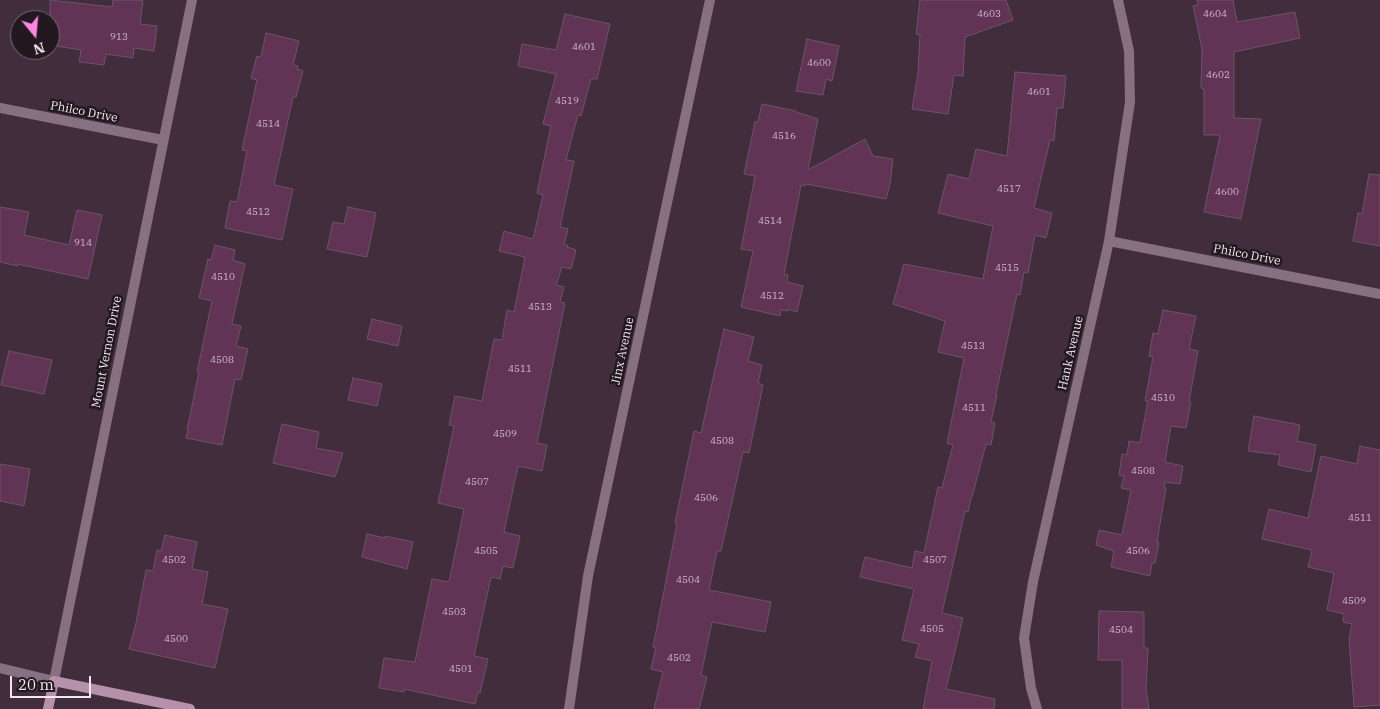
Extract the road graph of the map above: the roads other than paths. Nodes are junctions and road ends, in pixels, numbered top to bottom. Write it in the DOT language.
graph roads {
  1 [pos="192,0"];
  2 [pos="710,0"];
  3 [pos="1118,0"];
  4 [pos="0,108"];
  5 [pos="163,140"];
  6 [pos="1109,241"];
  7 [pos="1380,294"];
  8 [pos="0,668"];
  9 [pos="54,681"];
  10 [pos="48,709"];
  11 [pos="190,709"];
  12 [pos="568,709"];
  13 [pos="1037,709"];
  1 -- 5 [label="street, Mount Vernon Drive"];
  2 -- 12 [label="street, Jinx Avenue"];
  3 -- 6 [label="street, Hank Avenue"];
  4 -- 5 [label="street, Philco Drive"];
  5 -- 9 [label="street, Mount Vernon Drive"];
  6 -- 7 [label="street, Philco Drive"];
  6 -- 13 [label="street, Hank Avenue"];
  8 -- 9 [label="street"];
  9 -- 10 [label="street, Mount Vernon Drive"];
  9 -- 11 [label="street"];
}
